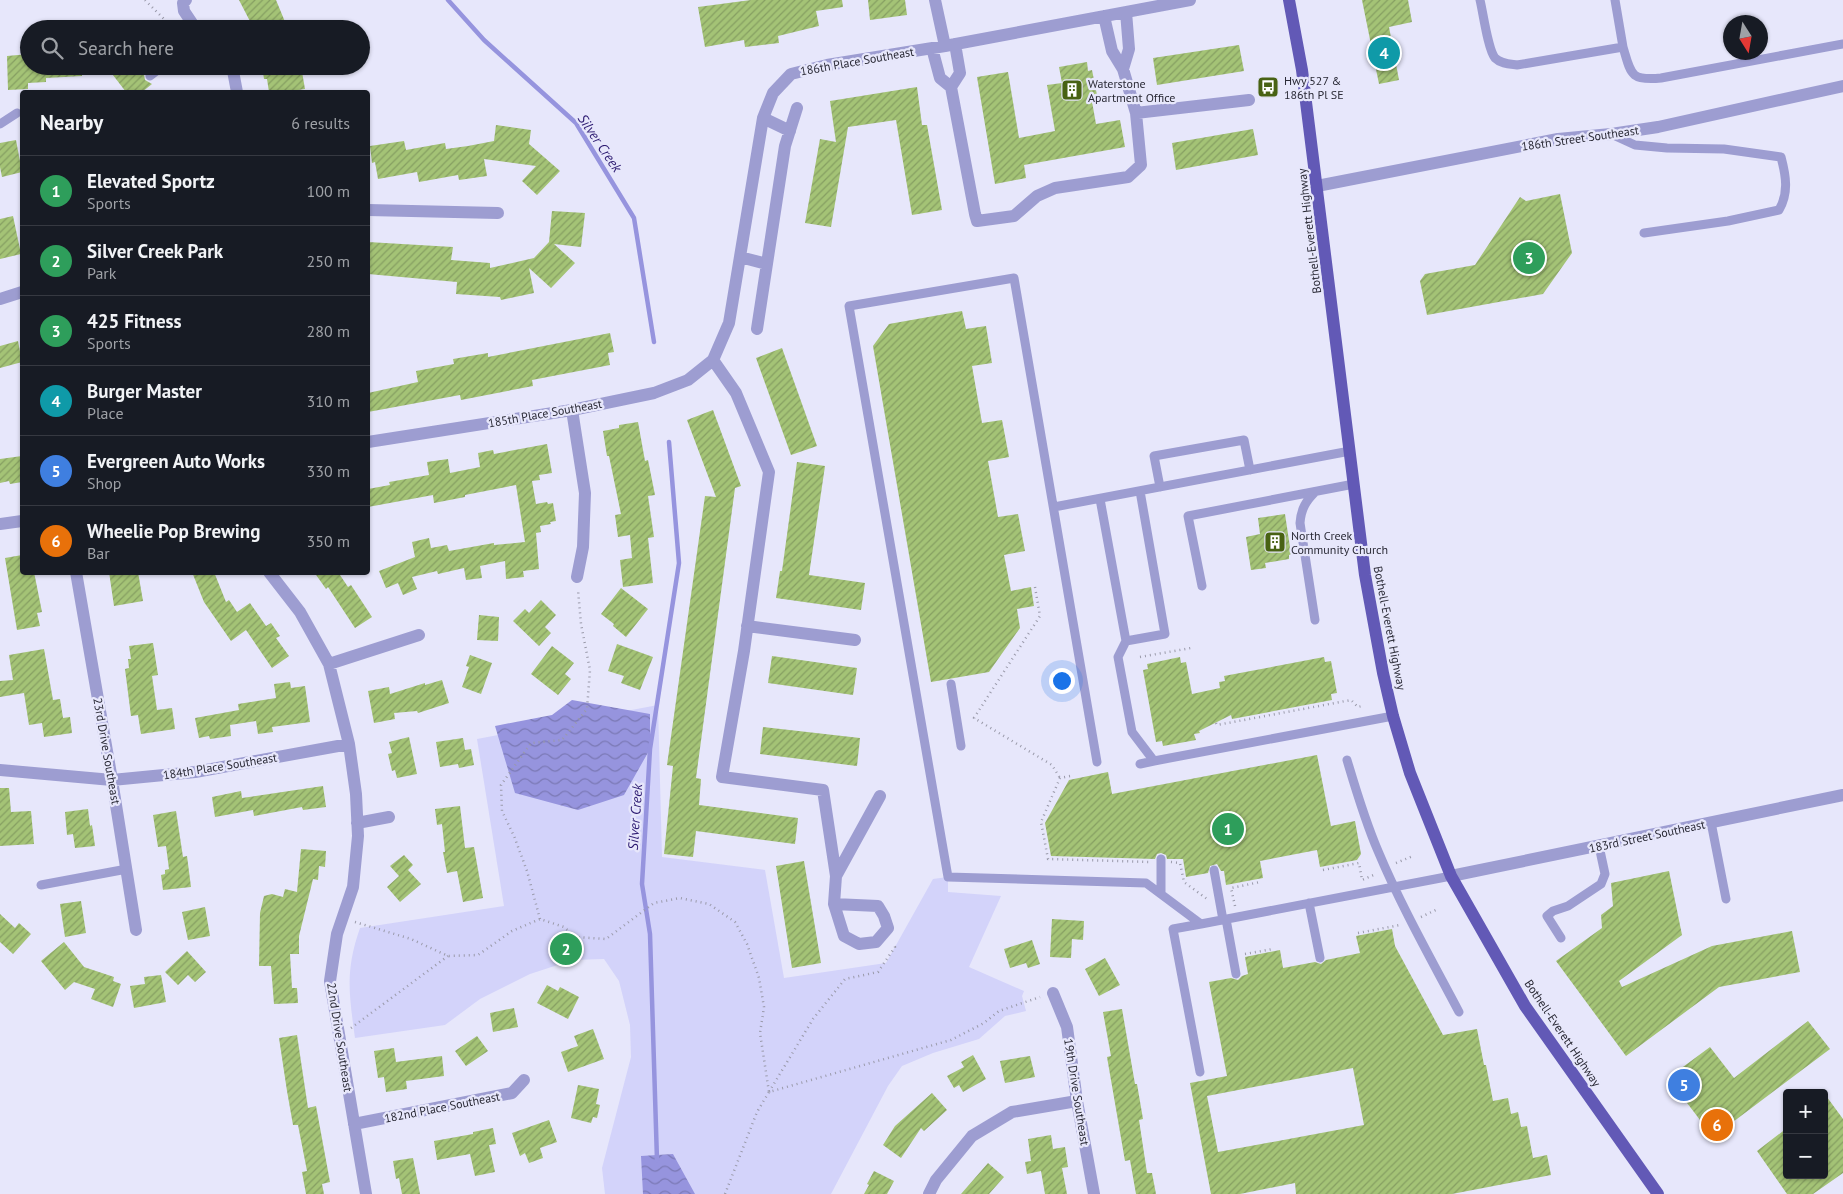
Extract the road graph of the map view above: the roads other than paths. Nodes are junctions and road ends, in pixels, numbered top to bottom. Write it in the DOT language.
graph roads {
  1 [pos="186,0"];
  2 [pos="935,0"];
  3 [pos="1190,0"];
  4 [pos="1289,0"];
  5 [pos="1480,0"];
  6 [pos="1615,0"];
  7 [pos="1126,12"];
  8 [pos="1104,16"];
  9 [pos="190,20"];
  10 [pos="1843,44"];
  11 [pos="944,46"];
  12 [pos="1623,47"];
  13 [pos="1123,69"];
  14 [pos="234,75"];
  15 [pos="1843,86"];
  16 [pos="951,87"];
  17 [pos="237,90"];
  18 [pos="1249,100"];
  19 [pos="797,108"];
  20 [pos="1136,113"];
  21 [pos="17,114"];
  22 [pos="764,118"];
  23 [pos="0,124"];
  24 [pos="790,131"];
  25 [pos="1611,134"];
  26 [pos="1317,186"];
  27 [pos="370,210"];
  28 [pos="498,213"];
  29 [pos="1644,233"];
  30 [pos="740,257"];
  31 [pos="767,264"];
  32 [pos="20,293"];
  33 [pos="0,299"];
  34 [pos="757,329"];
  35 [pos="713,360"];
  36 [pos="572,410"];
  37 [pos="370,442"];
  38 [pos="1350,451"];
  39 [pos="1250,470"];
  40 [pos="1354,484"];
  41 [pos="1160,487"];
  42 [pos="1140,491"];
  43 [pos="1316,491"];
  44 [pos="1100,498"];
  45 [pos="1054,507"];
  46 [pos="20,521"];
  47 [pos="0,524"];
  48 [pos="77,575"];
  49 [pos="271,575"];
  50 [pos="577,577"];
  51 [pos="1202,586"];
  52 [pos="1315,620"];
  53 [pos="747,626"];
  54 [pos="419,635"];
  55 [pos="855,640"];
  56 [pos="1126,641"];
  57 [pos="329,664"];
  58 [pos="951,684"];
  59 [pos="1393,716"];
  60 [pos="349,744"];
  61 [pos="961,746"];
  62 [pos="1347,760"];
  63 [pos="1154,761"];
  64 [pos="1097,762"];
  65 [pos="1140,764"];
  66 [pos="0,770"];
  67 [pos="112,780"];
  68 [pos="1843,795"];
  69 [pos="880,796"];
  70 [pos="389,816"];
  71 [pos="1711,822"];
  72 [pos="357,823"];
  73 [pos="1599,846"];
  74 [pos="1161,860"];
  75 [pos="127,869"];
  76 [pos="1214,870"];
  77 [pos="836,876"];
  78 [pos="1451,876"];
  79 [pos="41,886"];
  80 [pos="1395,887"];
  81 [pos="1161,894"];
  82 [pos="1726,899"];
  83 [pos="1309,903"];
  84 [pos="834,904"];
  85 [pos="1224,919"];
  86 [pos="1201,924"];
  87 [pos="136,930"];
  88 [pos="1561,938"];
  89 [pos="1320,958"];
  90 [pos="1236,974"];
  91 [pos="1053,993"];
  92 [pos="1459,1012"];
  93 [pos="1200,1072"];
  94 [pos="524,1080"];
  95 [pos="1077,1101"];
  96 [pos="354,1124"];
  97 [pos="366,1194"];
  98 [pos="929,1194"];
  99 [pos="1094,1194"];
  100 [pos="1658,1194"];
  1 -- 9 [label="street"];
  2 -- 11 [label="street"];
  3 -- 7 [label="street, 186th Place Southeast"];
  4 -- 26 [label="main road, Bothell-Everett Highway"];
  5 -- 12 [label="lane"];
  6 -- 12 [label="lane"];
  7 -- 8 [label="street, 186th Place Southeast"];
  7 -- 13 [label="street"];
  8 -- 11 [label="street, 186th Place Southeast"];
  8 -- 13 [label="street"];
  10 -- 12 [label="lane"];
  11 -- 16 [label="street"];
  11 -- 16 [label="street"];
  11 -- 22 [label="street, 186th Place Southeast"];
  13 -- 20 [label="street"];
  14 -- 17 [label="street"];
  15 -- 25 [label="street, 186th Street Southeast"];
  16 -- 20 [label="street"];
  18 -- 20 [label="street"];
  19 -- 24 [label="street"];
  21 -- 23 [label="lane"];
  22 -- 24 [label="street"];
  22 -- 30 [label="street, 186th Place Southeast"];
  24 -- 31 [label="street"];
  25 -- 26 [label="street, 186th Street Southeast"];
  25 -- 29 [label="lane"];
  26 -- 38 [label="main road, Bothell-Everett Highway"];
  27 -- 28 [label="street"];
  30 -- 31 [label="street"];
  30 -- 35 [label="street, 186th Place Southeast"];
  31 -- 34 [label="street"];
  32 -- 33 [label="street"];
  35 -- 36 [label="street, 185th Place Southeast"];
  35 -- 53 [label="street"];
  36 -- 37 [label="street, 185th Place Southeast"];
  36 -- 50 [label="street"];
  38 -- 39 [label="lane"];
  38 -- 40 [label="main road, Bothell-Everett Highway"];
  39 -- 41 [label="lane"];
  39 -- 41 [label="lane"];
  40 -- 43 [label="lane"];
  40 -- 59 [label="main road, Bothell-Everett Highway"];
  41 -- 42 [label="lane"];
  42 -- 44 [label="lane"];
  42 -- 56 [label="lane"];
  43 -- 51 [label="lane"];
  43 -- 52 [label="lane"];
  44 -- 45 [label="lane"];
  44 -- 56 [label="lane"];
  45 -- 64 [label="lane"];
  45 -- 81 [label="lane"];
  46 -- 47 [label="street"];
  48 -- 67 [label="street, 23rd Drive Southeast"];
  49 -- 57 [label="street, 22nd Drive Southeast"];
  53 -- 55 [label="street"];
  53 -- 77 [label="street"];
  54 -- 57 [label="street"];
  56 -- 63 [label="lane"];
  57 -- 60 [label="street, 22nd Drive Southeast"];
  58 -- 61 [label="lane"];
  59 -- 63 [label="lane"];
  59 -- 78 [label="main road, Bothell-Everett Highway"];
  60 -- 67 [label="street, 184th Place Southeast"];
  60 -- 72 [label="street, 22nd Drive Southeast"];
  62 -- 80 [label="lane"];
  63 -- 65 [label="lane"];
  66 -- 67 [label="street, 184th Place Southeast"];
  67 -- 75 [label="street, 23rd Drive Southeast"];
  68 -- 71 [label="street, 183rd Street Southeast"];
  69 -- 77 [label="street"];
  70 -- 72 [label="street"];
  71 -- 73 [label="street, 183rd Street Southeast"];
  71 -- 82 [label="lane"];
  72 -- 96 [label="street, 22nd Drive Southeast"];
  73 -- 78 [label="street, 183rd Street Southeast"];
  73 -- 88 [label="lane"];
  74 -- 81 [label="lane"];
  75 -- 79 [label="lane"];
  75 -- 87 [label="street, 23rd Drive Southeast"];
  76 -- 85 [label="lane"];
  77 -- 84 [label="street"];
  78 -- 80 [label="lane"];
  78 -- 100 [label="main road, Bothell-Everett Highway"];
  80 -- 83 [label="lane"];
  80 -- 92 [label="lane"];
  81 -- 86 [label="lane"];
  83 -- 85 [label="lane"];
  83 -- 89 [label="lane"];
  84 -- 84 [label="street"];
  85 -- 86 [label="lane"];
  85 -- 90 [label="lane"];
  86 -- 93 [label="lane"];
  91 -- 95 [label="street, 19th Drive Southeast"];
  94 -- 96 [label="street, 182nd Place Southeast"];
  95 -- 98 [label="street"];
  95 -- 99 [label="street, 19th Drive Southeast"];
  96 -- 97 [label="street, 22nd Drive Southeast"];
}
